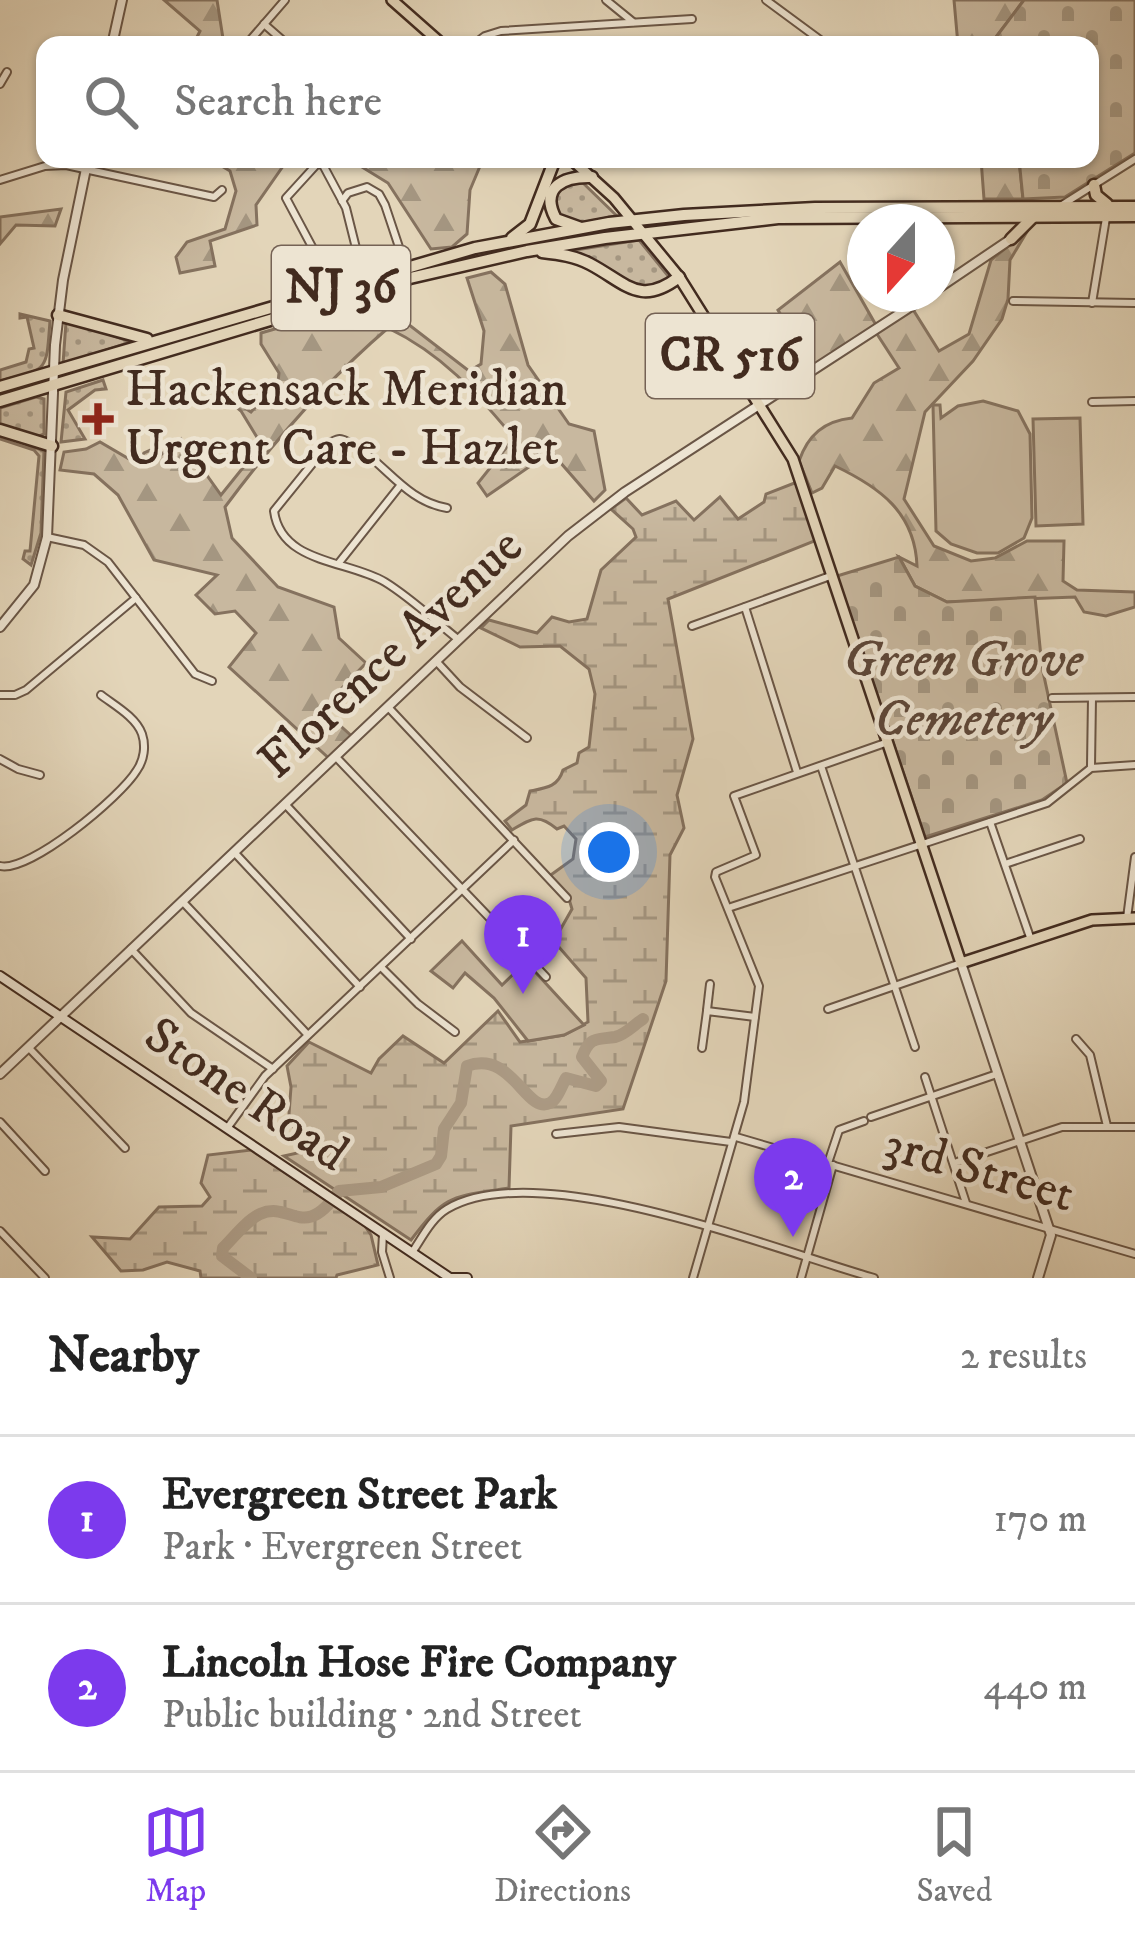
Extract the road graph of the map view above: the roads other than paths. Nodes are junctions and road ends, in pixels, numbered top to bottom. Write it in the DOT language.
graph roads {
  1 [pos="122,0"];
  2 [pos="285,0"];
  3 [pos="392,0"];
  4 [pos="606,0"];
  5 [pos="766,0"];
  6 [pos="692,19"];
  7 [pos="633,22"];
  8 [pos="264,24"];
  9 [pos="114,36"];
  10 [pos="254,36"];
  11 [pos="278,36"];
  12 [pos="429,36"];
  13 [pos="485,36"];
  14 [pos="815,36"];
  15 [pos="7,72"];
  16 [pos="0,84"];
  17 [pos="1135,159"];
  18 [pos="45,168"];
  19 [pos="86,168"];
  20 [pos="102,168"];
  21 [pos="313,168"];
  22 [pos="325,168"];
  23 [pos="552,168"];
  24 [pos="582,168"];
  25 [pos="592,177"];
  26 [pos="0,180"];
  27 [pos="1094,185"];
  28 [pos="222,190"];
  29 [pos="342,201"];
  30 [pos="1059,206"];
  31 [pos="1135,207"];
  32 [pos="1108,211"];
  33 [pos="1135,216"];
  34 [pos="1000,218"];
  35 [pos="1033,218"];
  36 [pos="632,220"];
  37 [pos="584,229"];
  38 [pos="644,232"];
  39 [pos="1011,239"];
  40 [pos="504,243"];
  41 [pos="526,251"];
  42 [pos="406,269"];
  43 [pos="679,277"];
  44 [pos="955,277"];
  45 [pos="364,280"];
  46 [pos="322,294"];
  47 [pos="1013,302"];
  48 [pos="1092,303"];
  49 [pos="1135,303"];
  50 [pos="902,312"];
  51 [pos="58,315"];
  52 [pos="157,340"];
  53 [pos="55,371"];
  54 [pos="54,385"];
  55 [pos="0,387"];
  56 [pos="0,401"];
  57 [pos="1135,401"];
  58 [pos="1092,402"];
  59 [pos="760,404"];
  60 [pos="0,430"];
  61 [pos="52,446"];
  62 [pos="400,486"];
  63 [pos="447,508"];
  64 [pos="47,537"];
  65 [pos="338,565"];
  66 [pos="833,575"];
  67 [pos="136,598"];
  68 [pos="746,607"];
  69 [pos="692,626"];
  70 [pos="0,627"];
  71 [pos="459,640"];
  72 [pos="436,661"];
  73 [pos="212,681"];
  74 [pos="101,694"];
  75 [pos="0,695"];
  76 [pos="1052,698"];
  77 [pos="1092,698"];
  78 [pos="1135,698"];
  79 [pos="388,707"];
  80 [pos="526,738"];
  81 [pos="888,742"];
  82 [pos="336,757"];
  83 [pos="0,759"];
  84 [pos="820,764"];
  85 [pos="1135,765"];
  86 [pos="1091,768"];
  87 [pos="797,772"];
  88 [pos="40,775"];
  89 [pos="285,804"];
  90 [pos="990,822"];
  91 [pos="1080,839"];
  92 [pos="514,840"];
  93 [pos="922,844"];
  94 [pos="235,852"];
  95 [pos="1135,857"];
  96 [pos="1005,864"];
  97 [pos="0,866"];
  98 [pos="855,867"];
  99 [pos="463,890"];
  100 [pos="567,898"];
  101 [pos="182,901"];
  102 [pos="728,908"];
  103 [pos="1131,918"];
  104 [pos="411,939"];
  105 [pos="1031,940"];
  106 [pos="131,949"];
  107 [pos="962,963"];
  108 [pos="381,967"];
  109 [pos="0,976"];
  110 [pos="546,976"];
  111 [pos="710,983"];
  112 [pos="360,987"];
  113 [pos="895,987"];
  114 [pos="828,1010"];
  115 [pos="707,1011"];
  116 [pos="61,1015"];
  117 [pos="755,1017"];
  118 [pos="455,1033"];
  119 [pos="308,1036"];
  120 [pos="1076,1039"];
  121 [pos="28,1047"];
  122 [pos="915,1047"];
  123 [pos="702,1048"];
  124 [pos="273,1069"];
  125 [pos="0,1074"];
  126 [pos="998,1074"];
  127 [pos="925,1077"];
  128 [pos="931,1096"];
  129 [pos="0,1123"];
  130 [pos="228,1126"];
  131 [pos="1107,1126"];
  132 [pos="1135,1126"];
  133 [pos="556,1134"];
  134 [pos="733,1139"];
  135 [pos="1020,1141"];
  136 [pos="125,1148"];
  137 [pos="953,1163"];
  138 [pos="831,1164"];
  139 [pos="45,1171"];
  140 [pos="966,1203"];
  141 [pos="707,1228"];
  142 [pos="1049,1228"];
  143 [pos="0,1231"];
  144 [pos="384,1231"];
  145 [pos="413,1251"];
  146 [pos="1135,1254"];
  147 [pos="807,1259"];
  148 [pos="45,1278"];
  149 [pos="390,1278"];
  150 [pos="449,1278"];
  151 [pos="467,1278"];
  152 [pos="693,1278"];
  153 [pos="801,1278"];
  154 [pos="874,1278"];
  155 [pos="1038,1278"];
  1 -- 9 [label="street"];
  2 -- 8 [label="street"];
  3 -- 12 [label="main road"];
  4 -- 7 [label="street"];
  5 -- 14 [label="street"];
  6 -- 7 [label="street"];
  7 -- 13 [label="street"];
  8 -- 10 [label="street"];
  8 -- 11 [label="street"];
  15 -- 16 [label="street"];
  17 -- 27 [label="street"];
  18 -- 26 [label="street"];
  19 -- 51 [label="street"];
  20 -- 28 [label="street"];
  21 -- 46 [label="street"];
  22 -- 29 [label="street"];
  23 -- 40 [label="highway"];
  24 -- 25 [label="main road, CR 516"];
  25 -- 36 [label="main road, CR 516"];
  25 -- 37 [label="highway"];
  27 -- 30 [label="street"];
  27 -- 32 [label="highway"];
  29 -- 42 [label="street"];
  29 -- 45 [label="street"];
  30 -- 32 [label="highway, NJ 36"];
  30 -- 36 [label="highway, NJ 36"];
  31 -- 32 [label="highway, NJ 36"];
  32 -- 33 [label="highway, NJ 36"];
  32 -- 35 [label="highway, NJ 36"];
  32 -- 48 [label="street"];
  34 -- 35 [label="highway, NJ 36"];
  34 -- 38 [label="highway, NJ 36"];
  34 -- 39 [label="highway"];
  35 -- 39 [label="highway"];
  36 -- 37 [label="highway, NJ 36"];
  36 -- 38 [label="main road, CR 516"];
  37 -- 40 [label="highway, NJ 36"];
  38 -- 41 [label="highway, NJ 36"];
  38 -- 43 [label="main road, CR 516"];
  39 -- 44 [label="street, Florence Avenue"];
  40 -- 42 [label="highway, NJ 36"];
  41 -- 43 [label="highway"];
  41 -- 54 [label="highway, NJ 36"];
  42 -- 45 [label="highway, NJ 36"];
  43 -- 59 [label="main road, CR 516"];
  45 -- 46 [label="highway, NJ 36"];
  46 -- 52 [label="highway, NJ 36"];
  47 -- 48 [label="street"];
  48 -- 49 [label="street"];
  50 -- 59 [label="street, Florence Avenue"];
  51 -- 52 [label="highway"];
  51 -- 53 [label="street"];
  52 -- 53 [label="highway, NJ 36"];
  53 -- 54 [label="street"];
  53 -- 55 [label="highway, NJ 36"];
  54 -- 56 [label="highway, NJ 36"];
  54 -- 61 [label="street"];
  57 -- 58 [label="street"];
  59 -- 66 [label="main road, CR 516"];
  59 -- 71 [label="street, Florence Avenue"];
  60 -- 61 [label="highway"];
  61 -- 64 [label="street"];
  62 -- 63 [label="street"];
  62 -- 65 [label="street"];
  62 -- 65 [label="street"];
  64 -- 67 [label="street"];
  64 -- 70 [label="street"];
  65 -- 71 [label="street"];
  66 -- 68 [label="street"];
  66 -- 81 [label="main road, CR 516"];
  67 -- 73 [label="street"];
  67 -- 75 [label="street"];
  68 -- 69 [label="street"];
  68 -- 87 [label="street"];
  71 -- 72 [label="street, Florence Avenue"];
  72 -- 79 [label="street, Florence Avenue"];
  72 -- 80 [label="street"];
  74 -- 97 [label="street"];
  76 -- 77 [label="street"];
  77 -- 78 [label="street"];
  77 -- 86 [label="street"];
  79 -- 82 [label="street, Florence Avenue"];
  79 -- 92 [label="street"];
  81 -- 84 [label="street"];
  81 -- 93 [label="main road, CR 516"];
  82 -- 89 [label="street, Florence Avenue"];
  82 -- 99 [label="street"];
  83 -- 88 [label="street"];
  84 -- 87 [label="street"];
  84 -- 98 [label="street"];
  85 -- 86 [label="street"];
  86 -- 90 [label="street"];
  87 -- 102 [label="street"];
  89 -- 94 [label="street, Florence Avenue"];
  89 -- 104 [label="street"];
  90 -- 93 [label="street"];
  90 -- 96 [label="street"];
  91 -- 96 [label="street"];
  92 -- 99 [label="street"];
  92 -- 100 [label="street"];
  93 -- 98 [label="street"];
  93 -- 107 [label="main road, CR 516"];
  94 -- 101 [label="street, Florence Avenue"];
  94 -- 112 [label="street"];
  95 -- 103 [label="street"];
  96 -- 105 [label="street"];
  98 -- 102 [label="street"];
  98 -- 113 [label="street"];
  99 -- 104 [label="street"];
  99 -- 110 [label="street"];
  101 -- 106 [label="street, Florence Avenue"];
  101 -- 119 [label="street"];
  102 -- 117 [label="street"];
  103 -- 105 [label="main road"];
  104 -- 108 [label="street"];
  105 -- 107 [label="main road"];
  106 -- 116 [label="street, Florence Avenue"];
  106 -- 124 [label="street"];
  107 -- 113 [label="street"];
  107 -- 126 [label="street"];
  108 -- 112 [label="street"];
  108 -- 118 [label="street"];
  109 -- 116 [label="street, Stone Road"];
  111 -- 115 [label="street"];
  112 -- 119 [label="street"];
  113 -- 114 [label="street"];
  113 -- 122 [label="street"];
  115 -- 117 [label="street"];
  115 -- 123 [label="street"];
  116 -- 121 [label="street, Florence Avenue"];
  116 -- 130 [label="street, Stone Road"];
  117 -- 134 [label="street"];
  119 -- 124 [label="street"];
  120 -- 131 [label="street"];
  121 -- 125 [label="street, Florence Avenue"];
  121 -- 136 [label="street"];
  124 -- 130 [label="street"];
  126 -- 128 [label="street"];
  126 -- 135 [label="street"];
  127 -- 128 [label="street"];
  128 -- 137 [label="street"];
  128 -- 138 [label="street"];
  129 -- 139 [label="street"];
  130 -- 144 [label="street, Stone Road"];
  131 -- 132 [label="street"];
  131 -- 135 [label="street"];
  133 -- 134 [label="street, 3rd Street"];
  134 -- 138 [label="street, 3rd Street"];
  134 -- 141 [label="street"];
  135 -- 137 [label="street"];
  135 -- 142 [label="street"];
  137 -- 140 [label="street"];
  138 -- 140 [label="street, 3rd Street"];
  138 -- 147 [label="street"];
  140 -- 142 [label="street, 3rd Street"];
  141 -- 145 [label="street"];
  141 -- 147 [label="street"];
  141 -- 152 [label="street"];
  142 -- 146 [label="street, 3rd Street"];
  142 -- 155 [label="street"];
  143 -- 148 [label="street"];
  144 -- 145 [label="street, Stone Road"];
  144 -- 149 [label="street"];
  145 -- 150 [label="street, Stone Road"];
  147 -- 153 [label="street"];
  147 -- 154 [label="street"];
  150 -- 151 [label="street"];
}
